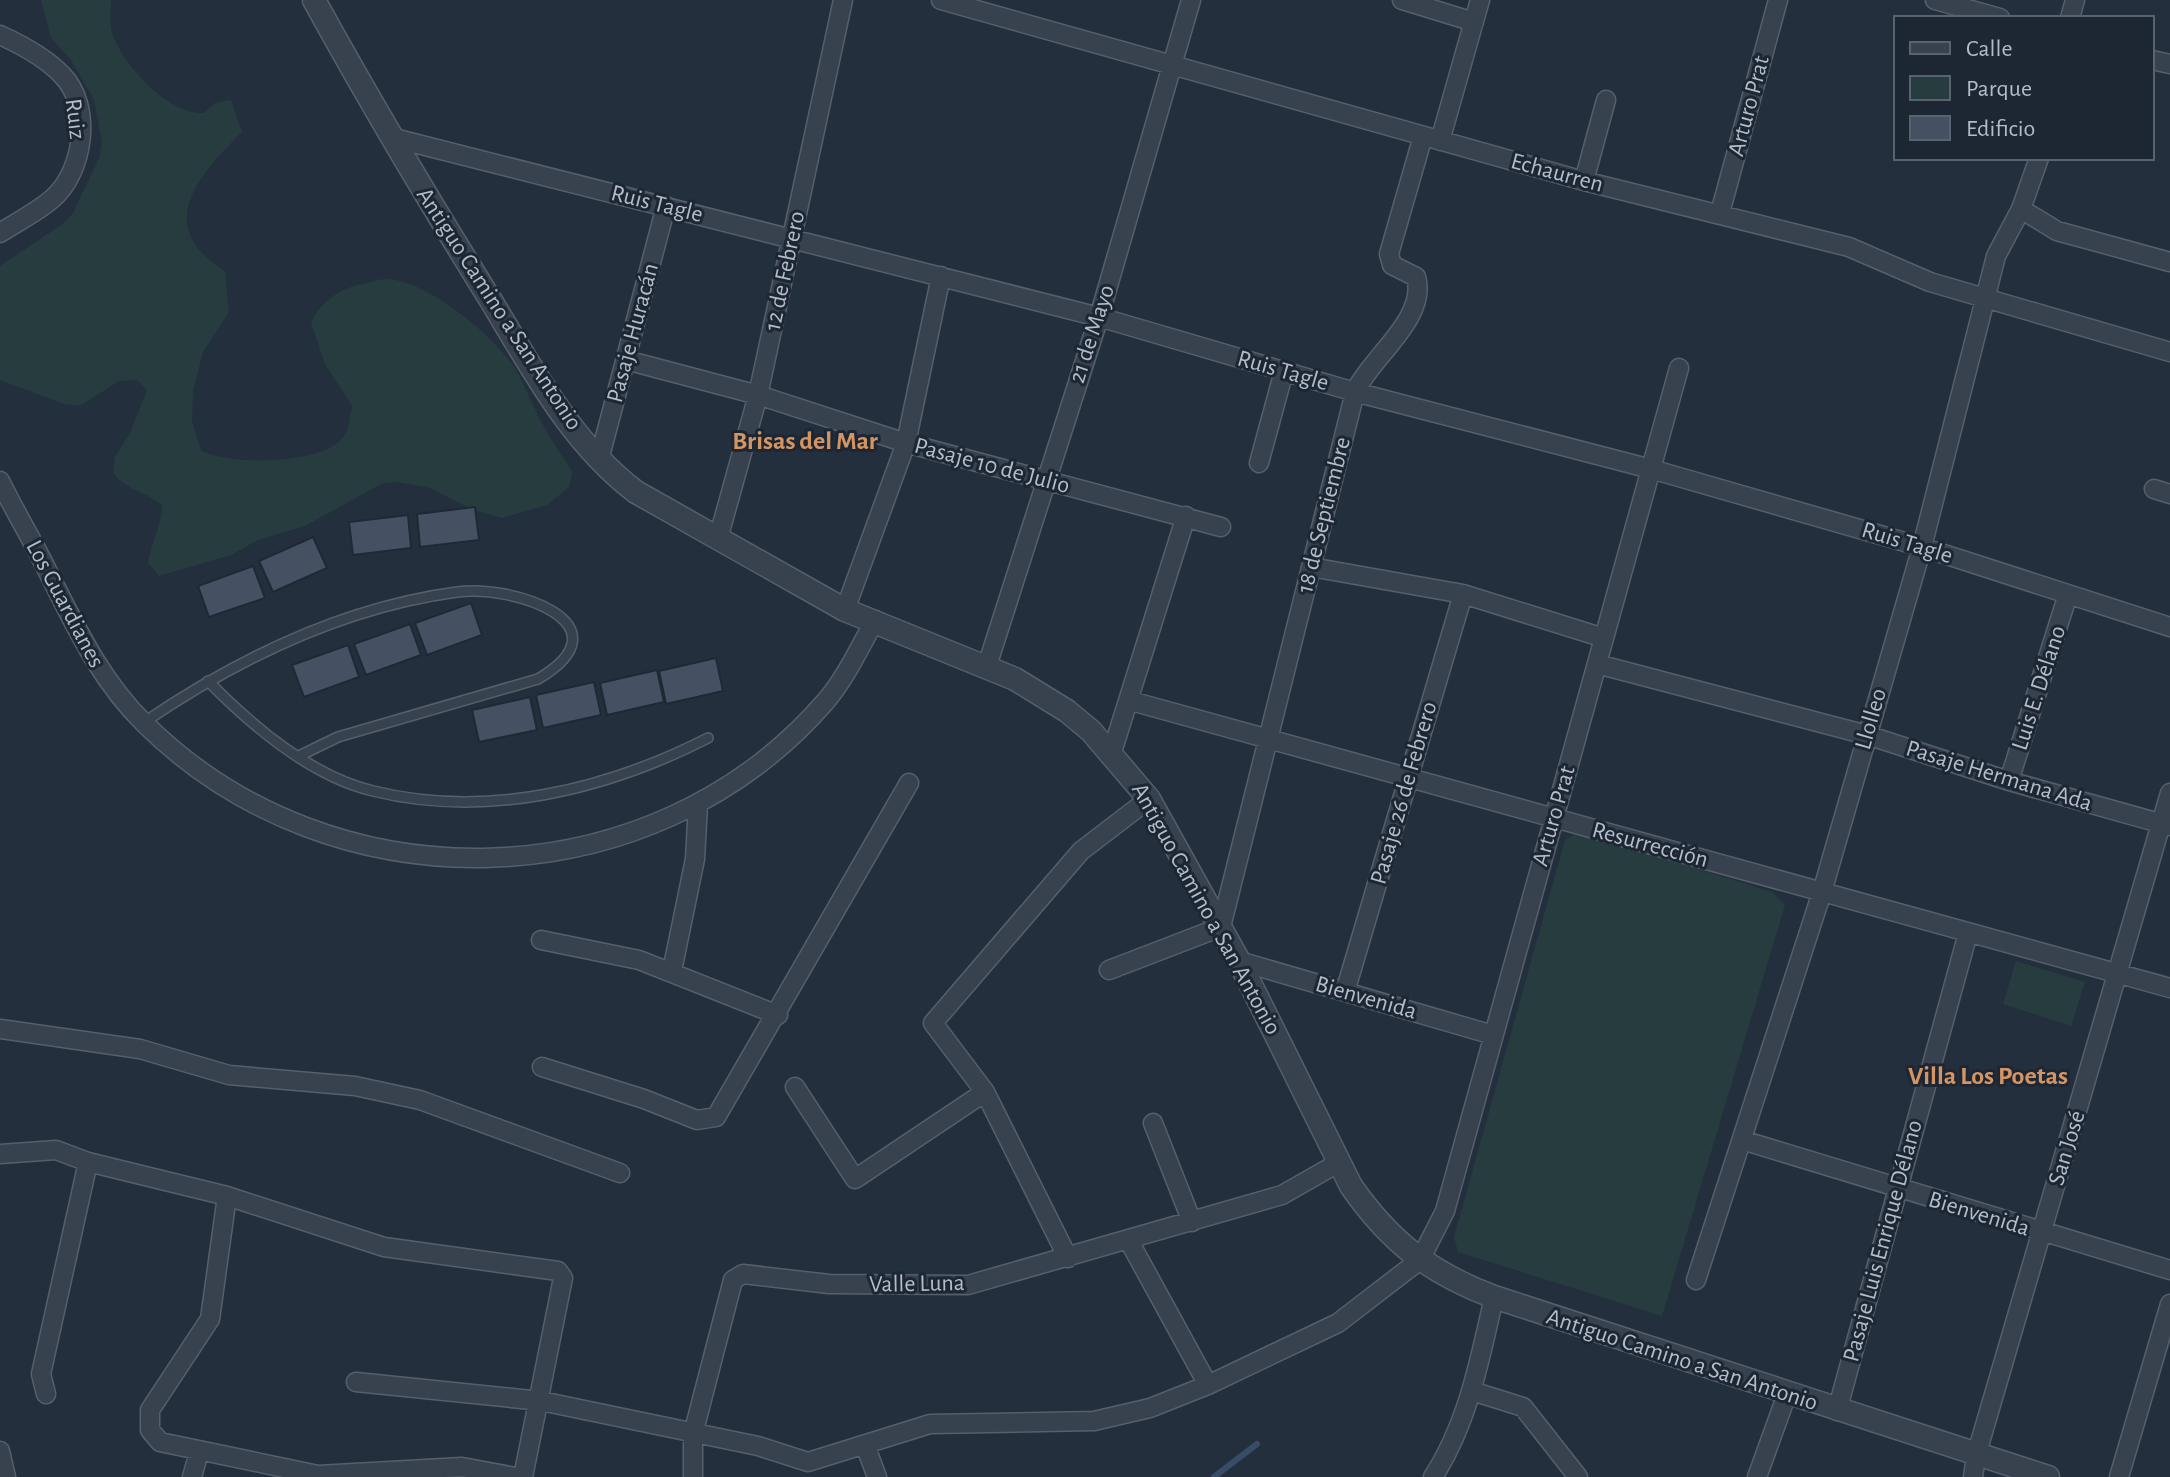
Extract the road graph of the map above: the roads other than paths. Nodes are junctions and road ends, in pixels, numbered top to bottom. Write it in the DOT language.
graph roads {
  1 [pos="314,0"];
  2 [pos="843,0"];
  3 [pos="941,0"];
  4 [pos="1191,0"];
  5 [pos="1402,0"];
  6 [pos="1480,0"];
  7 [pos="1778,0"];
  8 [pos="1935,0"];
  9 [pos="1993,16"];
  10 [pos="1474,22"];
  11 [pos="1,37"];
  12 [pos="1172,68"];
  13 [pos="1606,100"];
  14 [pos="390,137"];
  15 [pos="1431,138"];
  16 [pos="2038,160"];
  17 [pos="1584,181"];
  18 [pos="666,206"];
  19 [pos="2021,209"];
  20 [pos="1720,213"];
  21 [pos="0,233"];
  22 [pos="793,237"];
  23 [pos="2170,262"];
  24 [pos="941,276"];
  25 [pos="1986,298"];
  26 [pos="1099,317"];
  27 [pos="2170,352"];
  28 [pos="626,360"];
  29 [pos="1679,368"];
  30 [pos="1284,371"];
  31 [pos="1355,392"];
  32 [pos="758,395"];
  33 [pos="906,443"];
  34 [pos="599,460"];
  35 [pos="1259,463"];
  36 [pos="1651,469"];
  37 [pos="0,481"];
  38 [pos="1044,481"];
  39 [pos="1186,516"];
  40 [pos="1221,527"];
  41 [pos="718,539"];
  42 [pos="1922,547"];
  43 [pos="1311,567"];
  44 [pos="1463,594"];
  45 [pos="2068,594"];
  46 [pos="845,610"];
  47 [pos="875,620"];
  48 [pos="2170,627"];
  49 [pos="1604,638"];
  50 [pos="1597,664"];
  51 [pos="987,666"];
  52 [pos="208,681"];
  53 [pos="1131,701"];
  54 [pos="143,723"];
  55 [pos="1867,735"];
  56 [pos="708,738"];
  57 [pos="1268,739"];
  58 [pos="1112,752"];
  59 [pos="299,756"];
  60 [pos="1409,778"];
  61 [pos="2009,781"];
  62 [pos="909,783"];
  63 [pos="2170,793"];
  64 [pos="1149,799"];
  65 [pos="698,804"];
  66 [pos="1554,818"];
  67 [pos="2166,824"];
  68 [pos="1822,892"];
  69 [pos="1221,927"];
  70 [pos="1968,933"];
  71 [pos="541,940"];
  72 [pos="1239,961"];
  73 [pos="1109,970"];
  74 [pos="672,971"];
  75 [pos="2119,974"];
  76 [pos="2170,988"];
  77 [pos="1345,992"];
  78 [pos="778,1015"];
  79 [pos="0,1029"];
  80 [pos="1493,1035"];
  81 [pos="542,1067"];
  82 [pos="795,1087"];
  83 [pos="985,1092"];
  84 [pos="1153,1123"];
  85 [pos="1742,1140"];
  86 [pos="0,1154"];
  87 [pos="88,1162"];
  88 [pos="1338,1163"];
  89 [pos="620,1173"];
  90 [pos="1898,1189"];
  91 [pos="227,1196"];
  92 [pos="1192,1222"];
  93 [pos="2042,1233"];
  94 [pos="1129,1241"];
  95 [pos="1068,1258"];
  96 [pos="1420,1260"];
  97 [pos="2170,1270"];
  98 [pos="1696,1280"];
  99 [pos="1494,1297"];
  100 [pos="2170,1304"];
  101 [pos="356,1382"];
  102 [pos="1208,1385"];
  103 [pos="1472,1391"];
  104 [pos="46,1394"];
  105 [pos="1787,1394"];
  106 [pos="541,1401"];
  107 [pos="1837,1411"];
  108 [pos="693,1434"];
  109 [pos="865,1445"];
  110 [pos="0,1451"];
  111 [pos="199,1452"];
  112 [pos="1974,1466"];
  113 [pos="6,1477"];
  114 [pos="192,1477"];
  115 [pos="515,1477"];
  116 [pos="523,1477"];
  117 [pos="693,1477"];
  118 [pos="877,1477"];
  119 [pos="1433,1477"];
  120 [pos="1578,1477"];
  121 [pos="1757,1477"];
  122 [pos="2048,1477"];
  123 [pos="2119,1477"];
  1 -- 14 [label="street, Antiguo Camino a San Antonio"];
  2 -- 22 [label="street, 12 de Febrero"];
  3 -- 12 [label="street, Echaurren"];
  4 -- 12 [label="street, 21 de Mayo"];
  5 -- 10 [label="street"];
  6 -- 10 [label="street, 18 de Septiembre"];
  7 -- 20 [label="street, Arturo Prat"];
  8 -- 9 [label="street"];
  10 -- 15 [label="street, 18 de Septiembre"];
  11 -- 21 [label="street, Ruiz"];
  12 -- 15 [label="street, Echaurren"];
  12 -- 26 [label="street, 21 de Mayo"];
  13 -- 17 [label="street"];
  14 -- 18 [label="street, Ruis Tagle"];
  14 -- 34 [label="street, Antiguo Camino a San Antonio"];
  15 -- 17 [label="street, Echaurren"];
  15 -- 31 [label="street, 18 de Septiembre"];
  16 -- 19 [label="street, Llolleo"];
  17 -- 20 [label="street, Echaurren"];
  18 -- 22 [label="street, Ruis Tagle"];
  18 -- 28 [label="street, Pasaje Huracán"];
  19 -- 23 [label="street"];
  19 -- 25 [label="street, Llolleo"];
  20 -- 25 [label="street, Echaurren"];
  22 -- 24 [label="street, Ruis Tagle"];
  22 -- 32 [label="street, 12 de Febrero"];
  24 -- 26 [label="street, Ruis Tagle"];
  24 -- 33 [label="street"];
  25 -- 27 [label="street, Echaurren"];
  25 -- 42 [label="street, Llolleo"];
  26 -- 30 [label="street, Ruis Tagle"];
  26 -- 38 [label="street, 21 de Mayo"];
  28 -- 32 [label="street, Pasaje 10 de Julio"];
  28 -- 34 [label="street, Pasaje Huracán"];
  29 -- 36 [label="street, Arturo Prat"];
  30 -- 31 [label="street, Ruis Tagle"];
  30 -- 35 [label="street"];
  31 -- 36 [label="street, Ruis Tagle"];
  31 -- 43 [label="street, 18 de Septiembre"];
  32 -- 33 [label="street, Pasaje 10 de Julio"];
  32 -- 41 [label="street, 12 de Febrero"];
  33 -- 38 [label="street, Pasaje 10 de Julio"];
  33 -- 46 [label="street"];
  34 -- 41 [label="street, Antiguo Camino a San Antonio"];
  36 -- 42 [label="street, Ruis Tagle"];
  36 -- 49 [label="street, Arturo Prat"];
  37 -- 54 [label="street, Los Guardianes"];
  38 -- 39 [label="street, Pasaje 10 de Julio"];
  38 -- 51 [label="street, 21 de Mayo"];
  39 -- 40 [label="street, Pasaje 10 de Julio"];
  39 -- 53 [label="street"];
  41 -- 46 [label="street, Antiguo Camino a San Antonio"];
  42 -- 45 [label="street, Ruis Tagle"];
  42 -- 55 [label="street, Llolleo"];
  43 -- 44 [label="street"];
  43 -- 57 [label="street, 18 de Septiembre"];
  44 -- 49 [label="street"];
  44 -- 60 [label="street, Pasaje 26 de Febrero"];
  45 -- 48 [label="street, Ruis Tagle"];
  45 -- 61 [label="street, Luis E. Délano"];
  46 -- 47 [label="street, Antiguo Camino a San Antonio"];
  47 -- 51 [label="street, Antiguo Camino a San Antonio"];
  47 -- 65 [label="street, Los Guardianes"];
  49 -- 50 [label="street, Arturo Prat"];
  50 -- 55 [label="street, Pasaje Hermana Ada"];
  50 -- 66 [label="street, Arturo Prat"];
  51 -- 58 [label="street, Antiguo Camino a San Antonio"];
  52 -- 54 [label="lane"];
  52 -- 59 [label="lane"];
  52 -- 59 [label="lane"];
  53 -- 57 [label="street, Resurrección"];
  53 -- 58 [label="street"];
  54 -- 65 [label="street, Los Guardianes"];
  55 -- 61 [label="street, Pasaje Hermana Ada"];
  55 -- 68 [label="street, Llolleo"];
  56 -- 59 [label="lane"];
  57 -- 60 [label="street, Resurrección"];
  57 -- 69 [label="street, 18 de Septiembre"];
  58 -- 64 [label="street, Antiguo Camino a San Antonio"];
  60 -- 66 [label="street, Resurrección"];
  60 -- 77 [label="street, Pasaje 26 de Febrero"];
  61 -- 67 [label="street, Pasaje Hermana Ada"];
  62 -- 78 [label="street"];
  63 -- 67 [label="street, San José"];
  64 -- 69 [label="street, Antiguo Camino a San Antonio"];
  64 -- 83 [label="street"];
  65 -- 74 [label="street"];
  66 -- 68 [label="street, Resurrección"];
  66 -- 80 [label="street, Arturo Prat"];
  67 -- 75 [label="street, San José"];
  68 -- 70 [label="street, Resurrección"];
  68 -- 85 [label="street, Llolleo"];
  69 -- 72 [label="street, Antiguo Camino a San Antonio"];
  69 -- 73 [label="street"];
  70 -- 75 [label="street, Resurrección"];
  70 -- 90 [label="street, Pasaje Luis Enrique Délano"];
  71 -- 74 [label="street"];
  72 -- 77 [label="street, Bienvenida"];
  72 -- 88 [label="street, Antiguo Camino a San Antonio"];
  74 -- 78 [label="street"];
  75 -- 76 [label="street, Resurrección"];
  75 -- 93 [label="street, San José"];
  77 -- 80 [label="street, Bienvenida"];
  78 -- 81 [label="street"];
  79 -- 89 [label="street"];
  80 -- 96 [label="street, Arturo Prat"];
  82 -- 83 [label="street"];
  83 -- 95 [label="street"];
  84 -- 92 [label="street"];
  85 -- 90 [label="street, Bienvenida"];
  85 -- 98 [label="street, Llolleo"];
  86 -- 87 [label="street"];
  87 -- 91 [label="street"];
  87 -- 104 [label="street"];
  88 -- 92 [label="street, Valle Luna"];
  88 -- 96 [label="street, Antiguo Camino a San Antonio"];
  90 -- 93 [label="street, Bienvenida"];
  90 -- 107 [label="street, Pasaje Luis Enrique Délano"];
  91 -- 106 [label="street"];
  91 -- 111 [label="street"];
  92 -- 94 [label="street, Valle Luna"];
  93 -- 97 [label="street, Bienvenida"];
  93 -- 112 [label="street, San José"];
  94 -- 95 [label="street, Valle Luna"];
  94 -- 102 [label="street"];
  95 -- 108 [label="street, Valle Luna"];
  96 -- 99 [label="street, Antiguo Camino a San Antonio"];
  96 -- 102 [label="street"];
  99 -- 103 [label="street"];
  99 -- 105 [label="street, Antiguo Camino a San Antonio"];
  100 -- 123 [label="street"];
  101 -- 106 [label="street"];
  102 -- 109 [label="street"];
  103 -- 119 [label="street"];
  103 -- 120 [label="street"];
  105 -- 107 [label="street, Antiguo Camino a San Antonio"];
  105 -- 121 [label="street"];
  106 -- 108 [label="street"];
  106 -- 116 [label="street"];
  107 -- 112 [label="street, Antiguo Camino a San Antonio"];
  108 -- 109 [label="street"];
  108 -- 117 [label="street, Valle Luna"];
  109 -- 118 [label="street"];
  110 -- 113 [label="street"];
  111 -- 114 [label="street"];
  111 -- 115 [label="street"];
  112 -- 122 [label="street, Antiguo Camino a San Antonio"];
}
